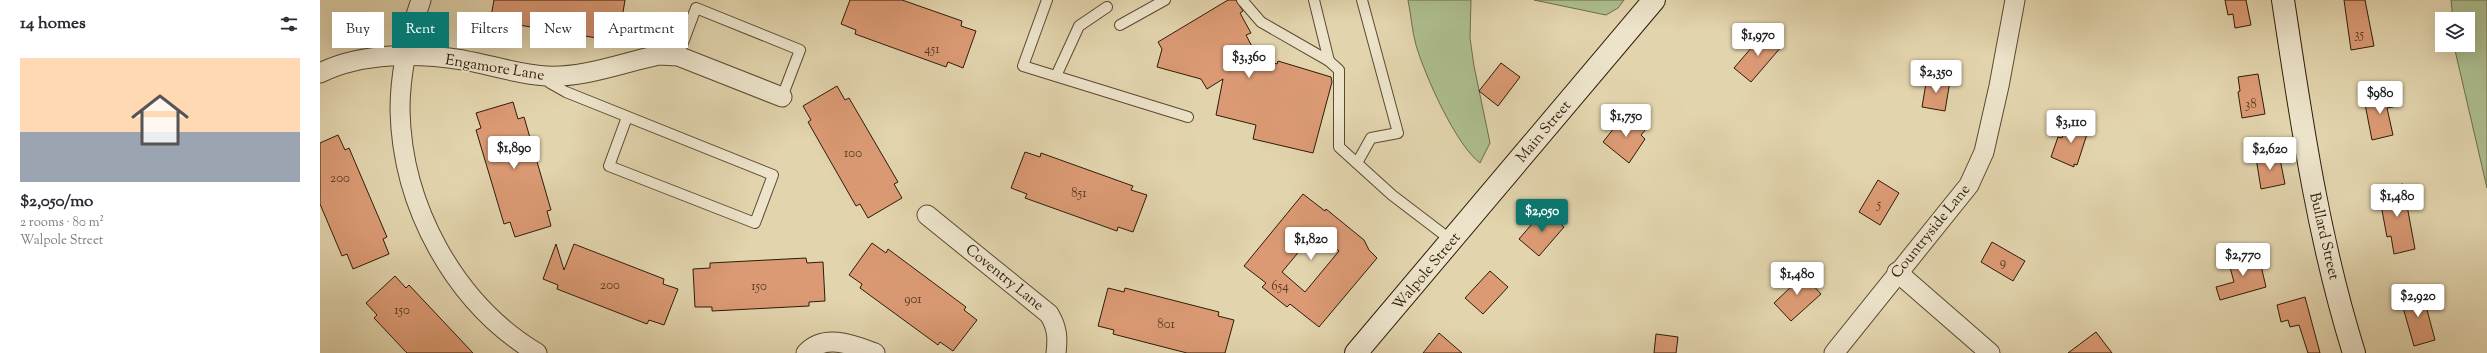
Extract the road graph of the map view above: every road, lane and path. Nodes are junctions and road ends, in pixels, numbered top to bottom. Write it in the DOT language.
graph roads {
  1 [pos="421,0"];
  2 [pos="1047,0"];
  3 [pos="1165,0"];
  4 [pos="1242,0"];
  5 [pos="1314,0"];
  6 [pos="1362,0"];
  7 [pos="1654,0"];
  8 [pos="2015,0"];
  9 [pos="2283,0"];
  10 [pos="1107,7"];
  11 [pos="1120,25"];
  12 [pos="406,56"];
  13 [pos="678,56"];
  14 [pos="1329,62"];
  15 [pos="320,73"];
  16 [pos="546,76"];
  17 [pos="1056,76"];
  18 [pos="782,97"];
  19 [pos="627,117"];
  20 [pos="1188,117"];
  21 [pos="1357,163"];
  22 [pos="1495,188"];
  23 [pos="927,215"];
  24 [pos="1451,240"];
  25 [pos="1897,272"];
  26 [pos="533,352"];
  27 [pos="806,353"];
  28 [pos="875,353"];
  29 [pos="1056,353"];
  30 [pos="1356,353"];
  31 [pos="1834,353"];
  32 [pos="1990,353"];
  33 [pos="2354,353"];
  1 -- 12 [label="street"];
  2 -- 17 [label="lane"];
  3 -- 11 [label="lane"];
  4 -- 14 [label="lane"];
  5 -- 14 [label="lane"];
  6 -- 21 [label="lane"];
  7 -- 22 [label="main road, Main Street"];
  8 -- 25 [label="street, Countryside Lane"];
  9 -- 33 [label="main road, Bullard Street"];
  10 -- 17 [label="lane"];
  12 -- 15 [label="street, Engamore Lane"];
  12 -- 16 [label="street, Engamore Lane"];
  12 -- 26 [label="street"];
  13 -- 16 [label="street, Engamore Lane"];
  13 -- 18 [label="street, Engamore Lane"];
  13 -- 18 [label="lane"];
  14 -- 21 [label="lane"];
  16 -- 19 [label="lane"];
  17 -- 20 [label="lane"];
  19 -- 19 [label="lane"];
  21 -- 24 [label="lane"];
  22 -- 24 [label="main road, Walpole Street"];
  23 -- 29 [label="street, Coventry Lane"];
  24 -- 30 [label="main road, Walpole Street"];
  25 -- 31 [label="street, Countryside Lane"];
  25 -- 32 [label="street"];
  27 -- 28 [label="street"];
}
